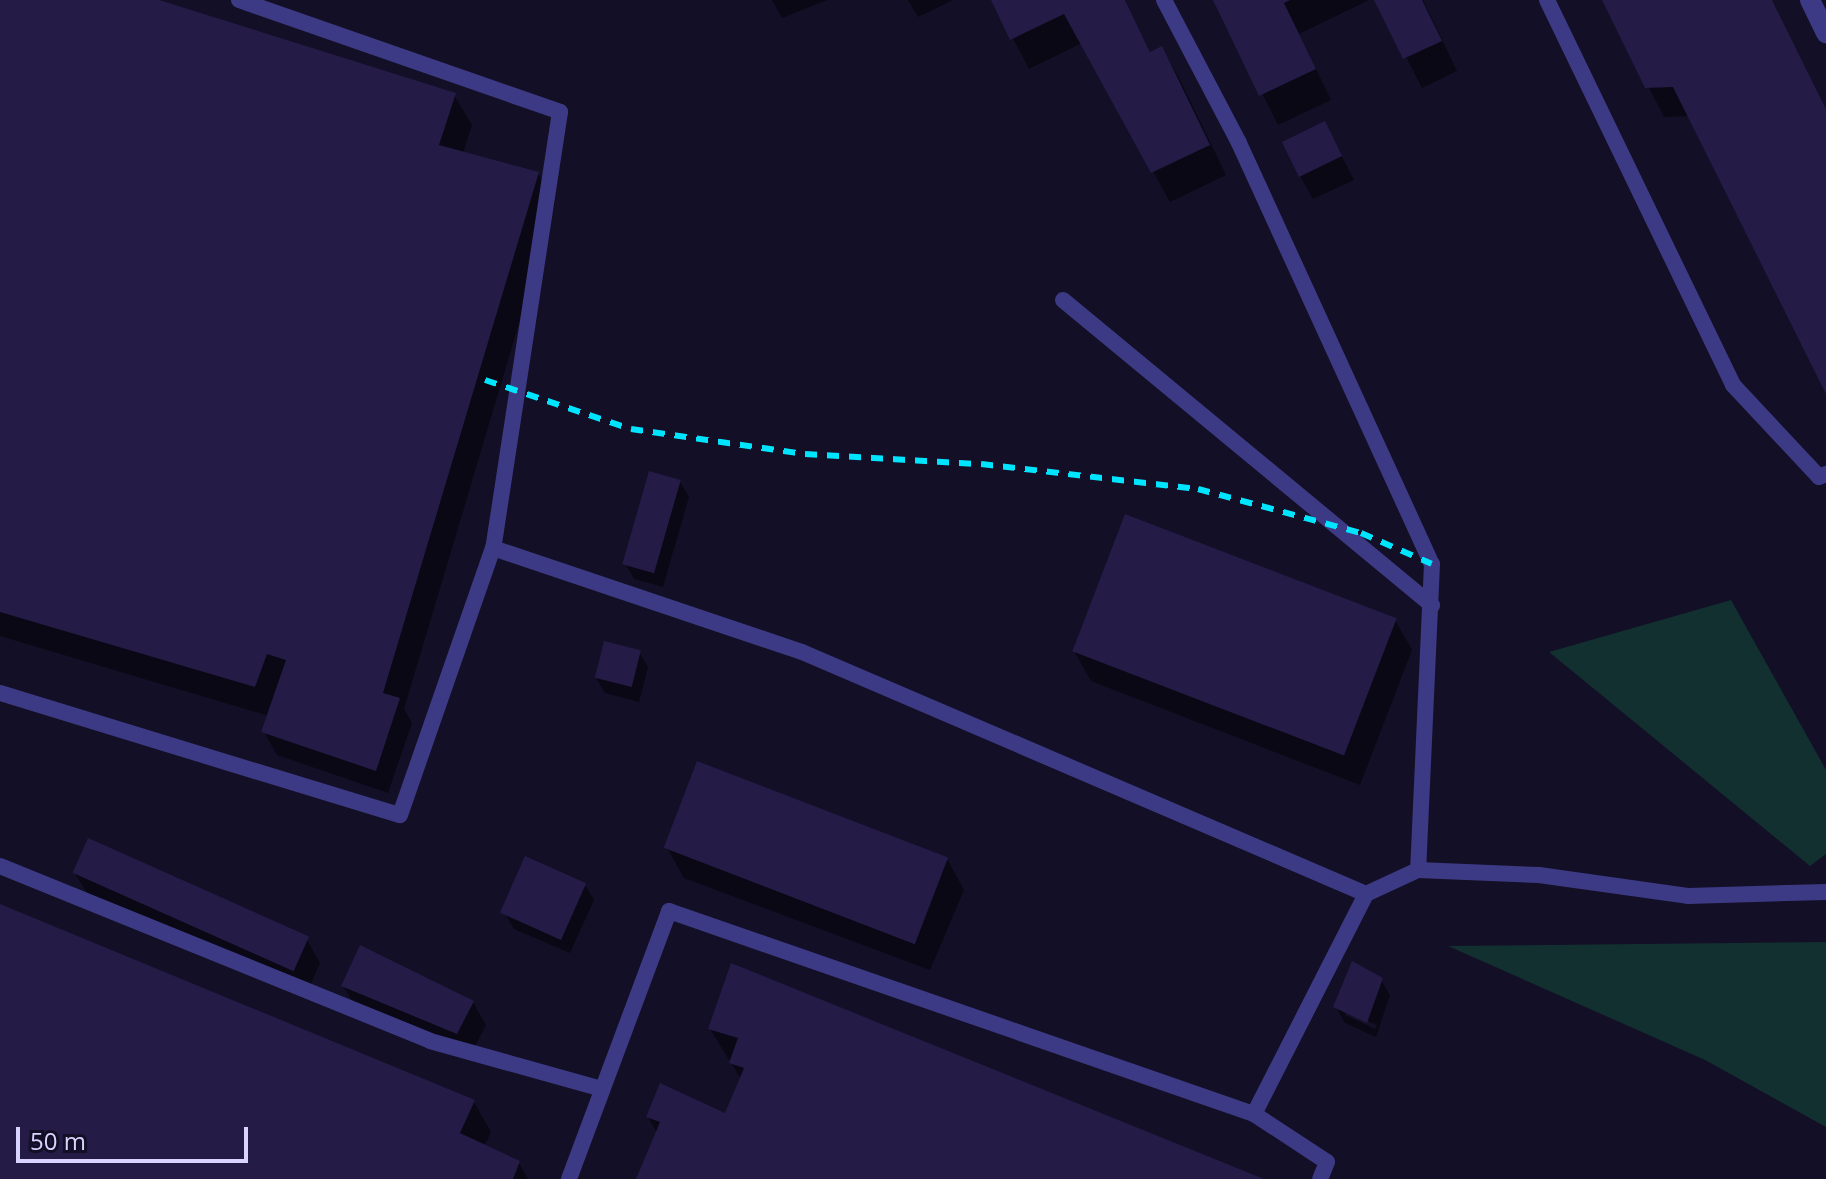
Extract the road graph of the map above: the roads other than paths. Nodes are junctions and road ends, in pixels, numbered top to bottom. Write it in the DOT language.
graph roads {
  1 [pos="239,0"];
  2 [pos="1164,0"];
  3 [pos="1547,0"];
  4 [pos="1810,0"];
  5 [pos="1826,33"];
  6 [pos="1063,300"];
  7 [pos="1826,474"];
  8 [pos="493,548"];
  9 [pos="1432,605"];
  10 [pos="0,693"];
  11 [pos="0,866"];
  12 [pos="1418,870"];
  13 [pos="1826,892"];
  14 [pos="1366,894"];
  15 [pos="602,1089"];
  16 [pos="1254,1114"];
  17 [pos="569,1179"];
  18 [pos="1320,1179"];
  1 -- 8 [label="lane"];
  2 -- 9 [label="lane"];
  3 -- 7 [label="lane"];
  4 -- 5 [label="street"];
  6 -- 9 [label="lane"];
  8 -- 10 [label="lane"];
  8 -- 14 [label="lane"];
  9 -- 12 [label="lane"];
  11 -- 15 [label="lane"];
  12 -- 13 [label="lane"];
  12 -- 14 [label="lane"];
  14 -- 16 [label="lane"];
  15 -- 16 [label="lane"];
  15 -- 17 [label="lane"];
  16 -- 18 [label="lane"];
}
